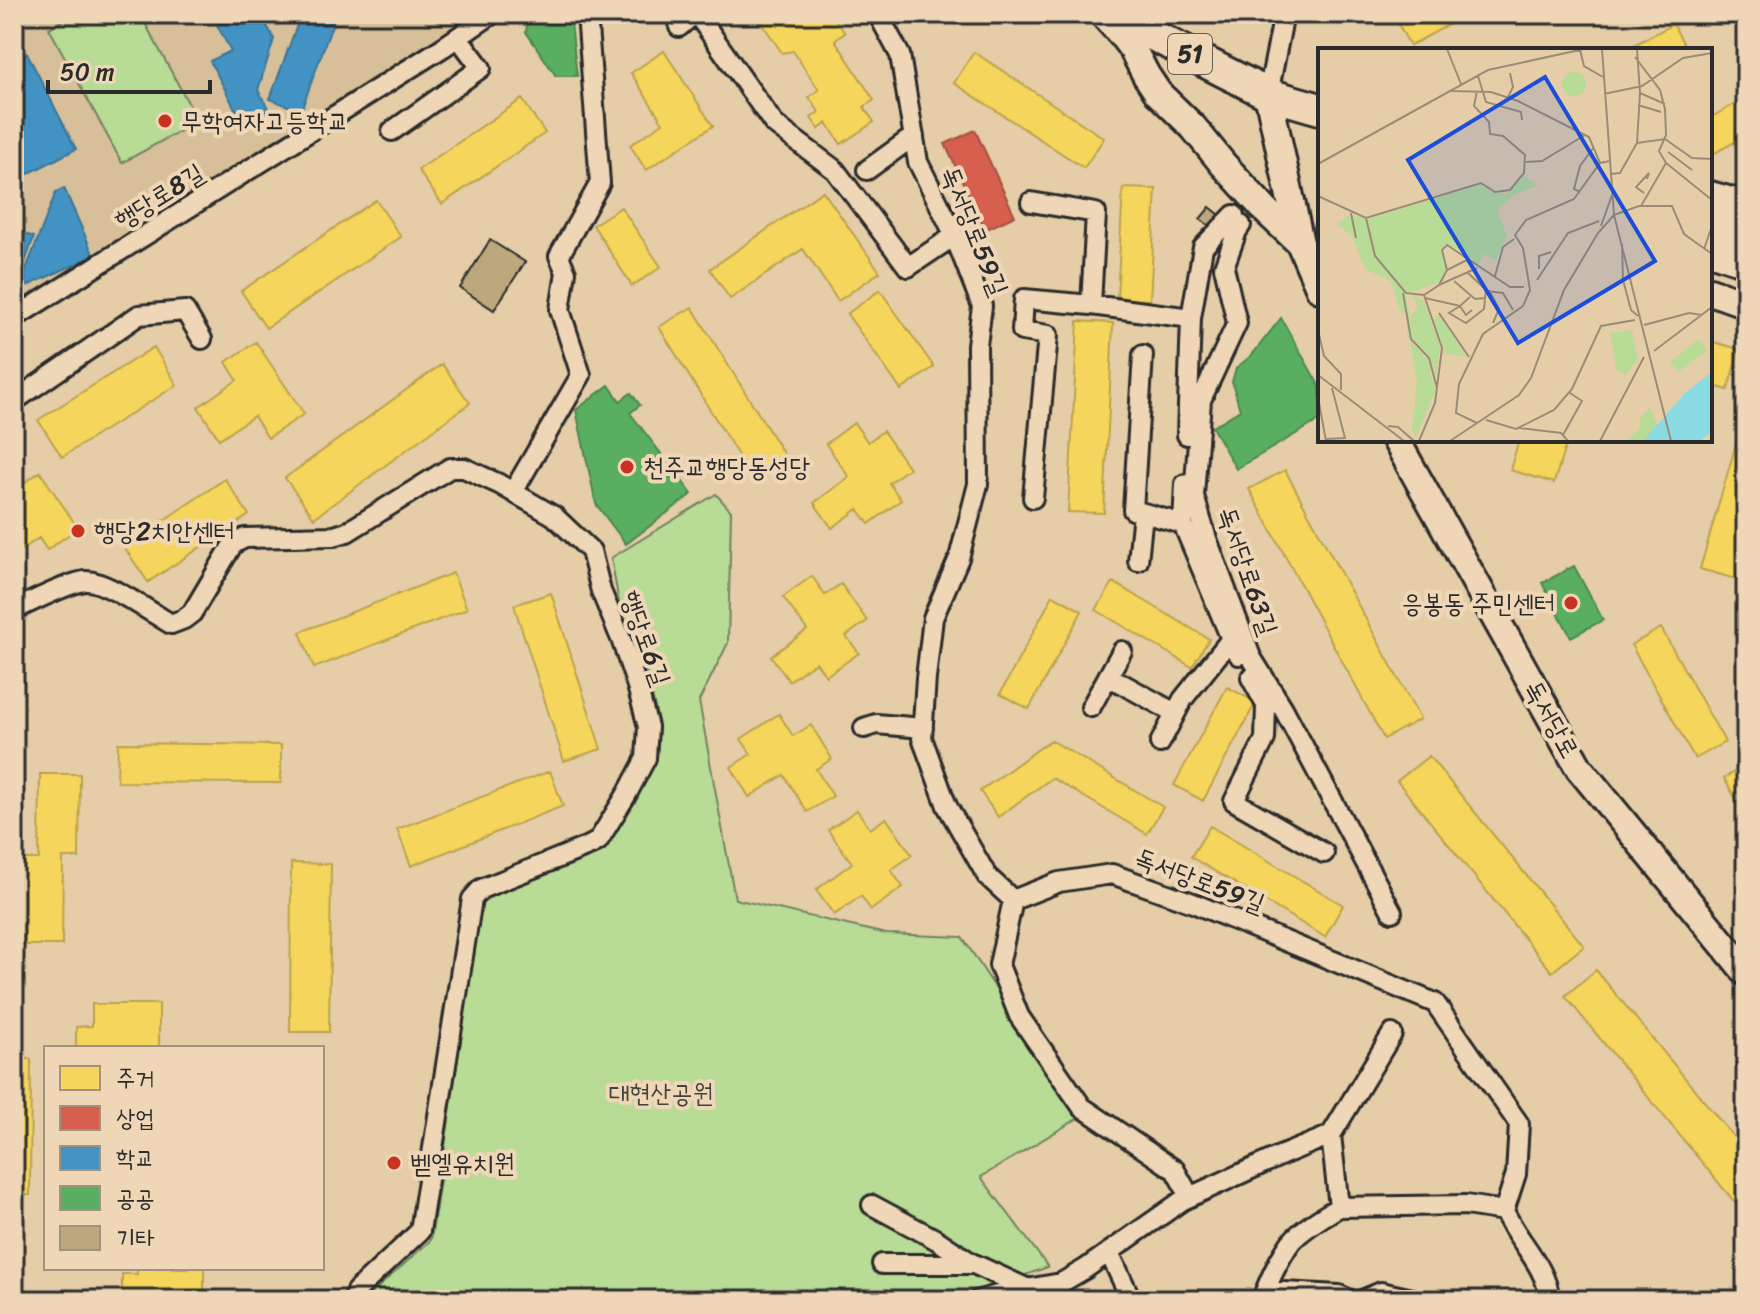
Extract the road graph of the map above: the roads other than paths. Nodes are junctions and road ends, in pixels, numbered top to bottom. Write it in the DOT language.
graph roads {
  1 [pos="492,14"];
  2 [pos="587,14"];
  3 [pos="696,14"];
  4 [pos="878,14"];
  5 [pos="1103,14"];
  6 [pos="1111,14"];
  7 [pos="1284,14"];
  8 [pos="679,27"];
  9 [pos="458,37"];
  10 [pos="1268,94"];
  11 [pos="1318,108"];
  12 [pos="392,131"];
  13 [pos="914,136"];
  14 [pos="867,170"];
  15 [pos="1712,196"];
  16 [pos="1031,202"];
  17 [pos="1746,205"];
  18 [pos="1712,220"];
  19 [pos="1746,229"];
  20 [pos="954,236"];
  21 [pos="1310,242"];
  22 [pos="1712,250"];
  23 [pos="1746,261"];
  24 [pos="1318,279"];
  25 [pos="1712,292"];
  26 [pos="1746,304"];
  27 [pos="1091,305"];
  28 [pos="14,318"];
  29 [pos="1191,318"];
  30 [pos="202,339"];
  31 [pos="1143,355"];
  32 [pos="14,401"];
  33 [pos="1397,442"];
  34 [pos="513,492"];
  35 [pos="1033,498"];
  36 [pos="1143,513"];
  37 [pos="1183,524"];
  38 [pos="1138,561"];
  39 [pos="14,610"];
  40 [pos="1231,639"];
  41 [pos="1122,651"];
  42 [pos="1108,676"];
  43 [pos="1091,707"];
  44 [pos="1175,713"];
  45 [pos="864,728"];
  46 [pos="923,728"];
  47 [pos="1160,743"];
  48 [pos="1324,853"];
  49 [pos="1013,900"];
  50 [pos="1392,912"];
  51 [pos="1746,972"];
  52 [pos="1392,1034"];
  53 [pos="1331,1135"];
  54 [pos="1190,1197"];
  55 [pos="872,1205"];
  56 [pos="1339,1207"];
  57 [pos="1504,1211"];
  58 [pos="1109,1252"];
  59 [pos="882,1264"];
  60 [pos="974,1264"];
  61 [pos="1028,1289"];
  62 [pos="1060,1292"];
  63 [pos="1263,1295"];
  64 [pos="354,1300"];
  65 [pos="979,1300"];
  66 [pos="1128,1300"];
  67 [pos="1351,1300"];
  68 [pos="1362,1300"];
  69 [pos="1417,1300"];
  70 [pos="1550,1300"];
  1 -- 9 [label="street, 행당로8길"];
  2 -- 34 [label="street"];
  3 -- 8 [label="street"];
  3 -- 20 [label="street"];
  4 -- 13 [label="street, 독서당로59길"];
  5 -- 21 [label="main road"];
  6 -- 10 [label="main road, 51"];
  7 -- 10 [label="street"];
  9 -- 12 [label="street"];
  9 -- 28 [label="street, 행당로8길"];
  10 -- 11 [label="main road, 51"];
  10 -- 21 [label="main road"];
  13 -- 14 [label="street"];
  13 -- 20 [label="street, 독서당로59길"];
  15 -- 17 [label="main road"];
  16 -- 27 [label="street"];
  18 -- 19 [label="main road"];
  20 -- 46 [label="street, 독서당로59길"];
  21 -- 24 [label="main road"];
  22 -- 23 [label="main road"];
  25 -- 26 [label="main road"];
  27 -- 29 [label="street"];
  27 -- 35 [label="street"];
  29 -- 37 [label="street"];
  29 -- 50 [label="street, 독서당로63길"];
  30 -- 32 [label="street"];
  31 -- 36 [label="street"];
  33 -- 51 [label="main road, 독서당로"];
  34 -- 39 [label="street, 행당로6길"];
  34 -- 64 [label="street, 행당로6길"];
  36 -- 37 [label="street"];
  36 -- 38 [label="street"];
  37 -- 40 [label="street"];
  40 -- 44 [label="street"];
  40 -- 48 [label="street"];
  41 -- 42 [label="street"];
  42 -- 43 [label="street"];
  42 -- 44 [label="street"];
  44 -- 47 [label="street"];
  45 -- 46 [label="street"];
  46 -- 49 [label="street, 독서당로59길"];
  49 -- 54 [label="street"];
  49 -- 57 [label="street, 독서당로59길"];
  52 -- 53 [label="street"];
  53 -- 54 [label="street"];
  53 -- 56 [label="street"];
  54 -- 58 [label="street"];
  55 -- 60 [label="street"];
  56 -- 57 [label="street"];
  56 -- 63 [label="street"];
  57 -- 70 [label="street"];
  58 -- 62 [label="street"];
  58 -- 66 [label="street"];
  59 -- 60 [label="street"];
  60 -- 61 [label="street"];
  61 -- 62 [label="street"];
  61 -- 65 [label="street"];
  63 -- 67 [label="street"];
  68 -- 69 [label="street"];
}
